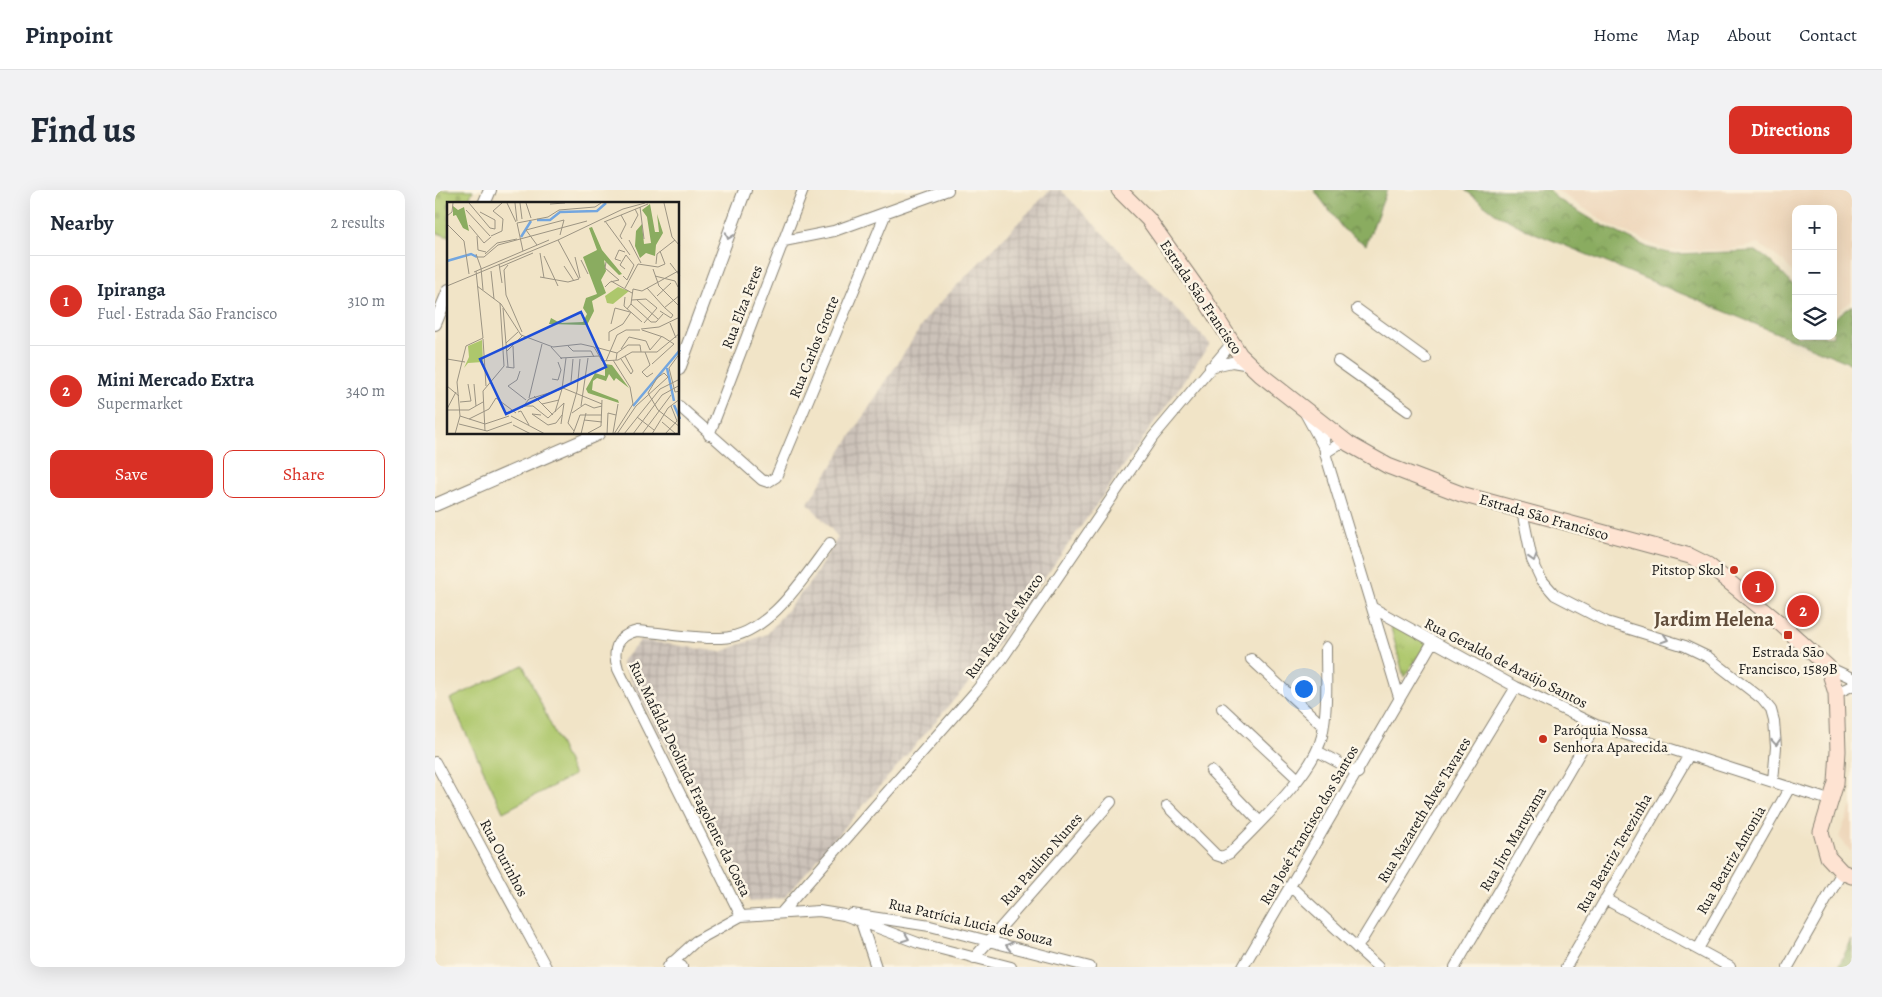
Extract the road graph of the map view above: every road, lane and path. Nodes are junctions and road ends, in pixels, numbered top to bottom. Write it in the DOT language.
graph roads {
  1 [pos="490,190"];
  2 [pos="745,190"];
  3 [pos="803,190"];
  4 [pos="948,190"];
  5 [pos="1119,190"];
  6 [pos="485,202"];
  7 [pos="886,213"];
  8 [pos="784,241"];
  9 [pos="447,295"];
  10 [pos="1357,309"];
  11 [pos="435,324"];
  12 [pos="1232,342"];
  13 [pos="1426,359"];
  14 [pos="1338,361"];
  15 [pos="1250,365"];
  16 [pos="680,366"];
  17 [pos="1209,367"];
  18 [pos="680,407"];
  19 [pos="1303,410"];
  20 [pos="1408,411"];
  21 [pos="1327,429"];
  22 [pos="596,435"];
  23 [pos="709,435"];
  24 [pos="1349,444"];
  25 [pos="1324,450"];
  26 [pos="435,506"];
  27 [pos="1522,511"];
  28 [pos="830,543"];
  29 [pos="1373,608"];
  30 [pos="1432,642"];
  31 [pos="1326,648"];
  32 [pos="1251,659"];
  33 [pos="1828,667"];
  34 [pos="1852,678"];
  35 [pos="1852,686"];
  36 [pos="1516,687"];
  37 [pos="1836,693"];
  38 [pos="1399,697"];
  39 [pos="1221,708"];
  40 [pos="1323,726"];
  41 [pos="1596,726"];
  42 [pos="1317,751"];
  43 [pos="1689,755"];
  44 [pos="435,762"];
  45 [pos="1211,771"];
  46 [pos="1358,772"];
  47 [pos="1298,778"];
  48 [pos="1773,781"];
  49 [pos="1790,787"];
  50 [pos="1829,800"];
  51 [pos="1111,802"];
  52 [pos="1167,806"];
  53 [pos="1260,822"];
  54 [pos="1847,874"];
  55 [pos="1290,886"];
  56 [pos="1605,899"];
  57 [pos="782,912"];
  58 [pos="741,916"];
  59 [pos="859,917"];
  60 [pos="989,941"];
  61 [pos="1357,948"];
  62 [pos="1698,949"];
  63 [pos="974,958"];
  64 [pos="674,966"];
  65 [pos="546,967"];
  66 [pos="876,967"];
  67 [pos="1011,967"];
  68 [pos="1090,967"];
  69 [pos="1243,967"];
  70 [pos="1378,967"];
  71 [pos="1455,967"];
  72 [pos="1566,967"];
  73 [pos="1729,967"];
  74 [pos="1788,967"];
  1 -- 6 [label="street"];
  2 -- 16 [label="street, one-way"];
  3 -- 8 [label="street, Rua Elza Feres"];
  4 -- 7 [label="street"];
  5 -- 12 [label="main road, Estrada São Francisco"];
  7 -- 8 [label="street"];
  7 -- 23 [label="street, Rua Carlos Grotte"];
  8 -- 23 [label="street, Rua Elza Feres"];
  9 -- 11 [label="street"];
  10 -- 13 [label="street"];
  12 -- 15 [label="main road, Estrada São Francisco"];
  12 -- 17 [label="street, Rua Rafael de Marco"];
  14 -- 20 [label="street"];
  15 -- 17 [label="street"];
  15 -- 19 [label="main road, Estrada São Francisco"];
  17 -- 57 [label="street, Rua Rafael de Marco"];
  18 -- 23 [label="street"];
  19 -- 21 [label="main road, Estrada São Francisco"];
  19 -- 25 [label="street"];
  21 -- 24 [label="main road, Estrada São Francisco"];
  21 -- 25 [label="street"];
  22 -- 26 [label="street"];
  24 -- 25 [label="street"];
  24 -- 27 [label="main road, Estrada São Francisco"];
  25 -- 29 [label="street"];
  27 -- 33 [label="main road, Estrada São Francisco"];
  27 -- 48 [label="street, one-way"];
  28 -- 58 [label="street, Rua Mafalda Deolinda Fragolente da Costa"];
  29 -- 30 [label="street, Rua Geraldo de Araújo Santos"];
  29 -- 38 [label="street"];
  30 -- 36 [label="street, Rua Geraldo de Araújo Santos"];
  30 -- 38 [label="street, Rua José Francisco dos Santos"];
  31 -- 40 [label="street"];
  32 -- 40 [label="street"];
  33 -- 34 [label="street"];
  33 -- 37 [label="main road"];
  35 -- 37 [label="street"];
  36 -- 41 [label="street, Rua Geraldo de Araújo Santos"];
  36 -- 61 [label="street, Rua Nazareth Alves Tavares"];
  37 -- 50 [label="main road"];
  38 -- 46 [label="street, Rua José Francisco dos Santos"];
  39 -- 47 [label="street"];
  40 -- 42 [label="street"];
  41 -- 43 [label="street, Rua Geraldo de Araújo Santos"];
  41 -- 71 [label="street, Rua Jiro Maruyama"];
  42 -- 46 [label="street"];
  42 -- 47 [label="street"];
  43 -- 48 [label="street, Rua Geraldo de Araújo Santos"];
  43 -- 56 [label="street, Rua Beatriz Terezinha"];
  44 -- 65 [label="street, Rua Ourinhos"];
  45 -- 53 [label="street"];
  46 -- 55 [label="street, Rua José Francisco dos Santos"];
  47 -- 53 [label="street"];
  48 -- 49 [label="street, Rua Geraldo de Araújo Santos"];
  49 -- 50 [label="street, Rua Geraldo de Araújo Santos"];
  49 -- 62 [label="street, Rua Beatriz Antonia"];
  50 -- 54 [label="main road"];
  51 -- 60 [label="street, Rua Paulino Nunes"];
  52 -- 53 [label="street"];
  54 -- 74 [label="street"];
  55 -- 61 [label="street"];
  55 -- 69 [label="street, Rua José Francisco dos Santos"];
  56 -- 62 [label="street"];
  56 -- 72 [label="street, Rua Beatriz Terezinha"];
  57 -- 58 [label="street, Rua Patrícia Lucia de Souza"];
  57 -- 59 [label="street, Rua Patrícia Lucia de Souza"];
  58 -- 64 [label="street, Rua Patrícia Lucia de Souza"];
  59 -- 60 [label="street, Rua Patrícia Lucia de Souza"];
  59 -- 63 [label="street, Rua Patrícia Lucia de Souza, one-way"];
  59 -- 66 [label="street"];
  60 -- 63 [label="street, Rua Paulino Nunes"];
  68 -- 60 [label="street, Rua Patrícia Lucia de Souza, one-way"];
  61 -- 70 [label="street"];
  62 -- 73 [label="street"];
  63 -- 67 [label="street, Rua Patrícia Lucia de Souza"];
}
